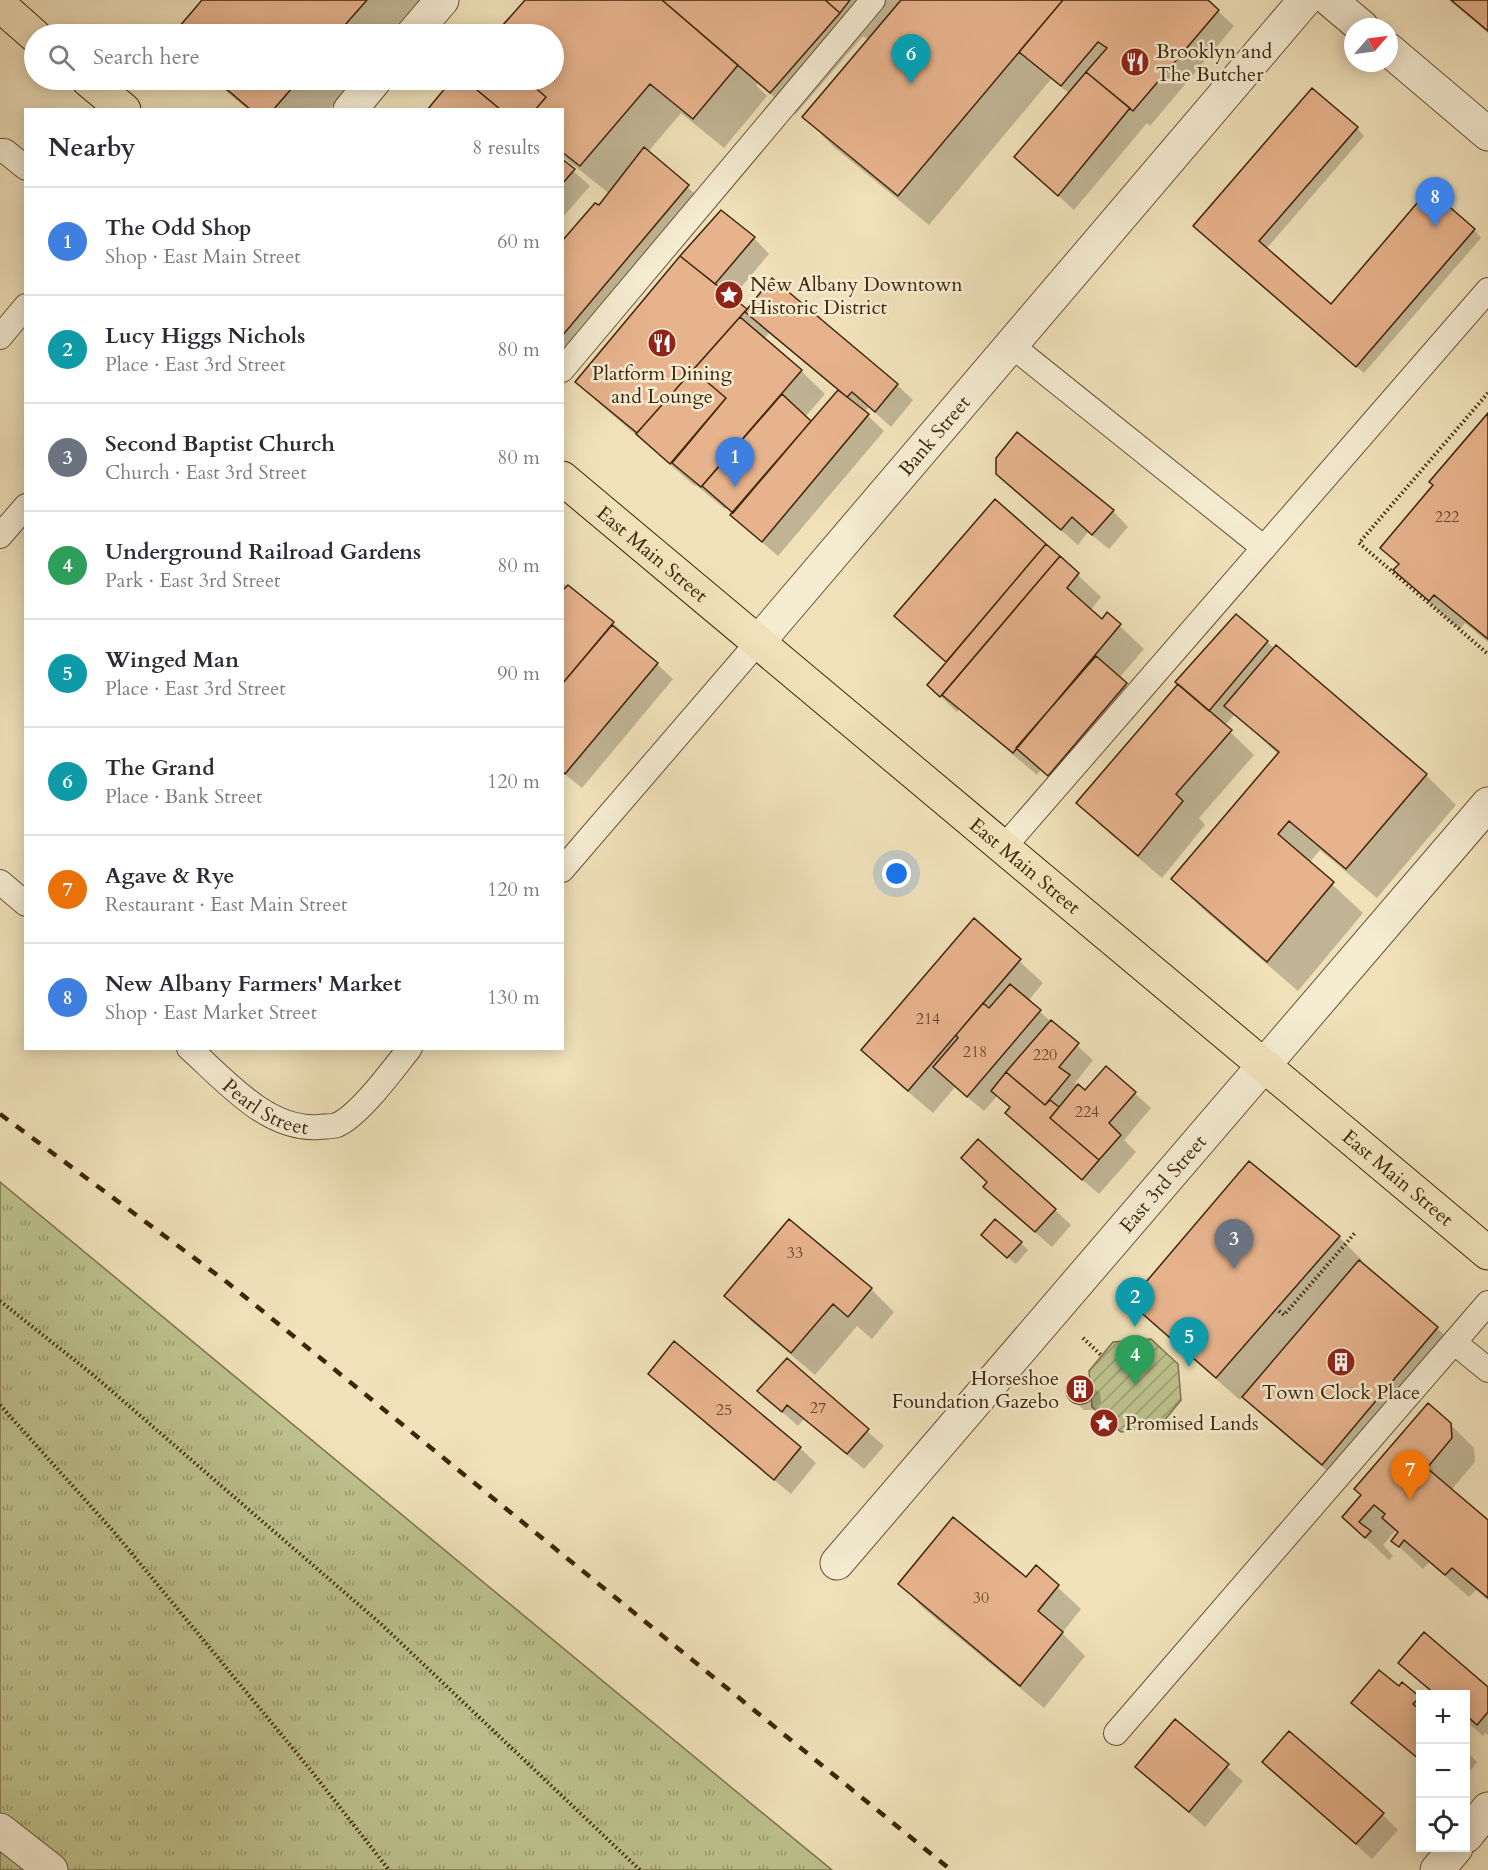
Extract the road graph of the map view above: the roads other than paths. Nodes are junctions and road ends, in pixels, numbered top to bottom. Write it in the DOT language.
graph roads {
  1 [pos="442,0"];
  2 [pos="873,0"];
  3 [pos="1305,0"];
  4 [pos="1330,0"];
  5 [pos="6,9"];
  6 [pos="1351,18"];
  7 [pos="422,24"];
  8 [pos="24,26"];
  9 [pos="1398,59"];
  10 [pos="100,90"];
  11 [pos="367,90"];
  12 [pos="122,108"];
  13 [pos="352,108"];
  14 [pos="1488,134"];
  15 [pos="0,151"];
  16 [pos="24,166"];
  17 [pos="1488,290"];
  18 [pos="24,308"];
  19 [pos="0,337"];
  20 [pos="1011,345"];
  21 [pos="564,368"];
  22 [pos="564,480"];
  23 [pos="24,508"];
  24 [pos="0,536"];
  25 [pos="1264,548"];
  26 [pos="759,641"];
  27 [pos="1488,804"];
  28 [pos="1004,847"];
  29 [pos="564,868"];
  30 [pos="0,882"];
  31 [pos="24,902"];
  32 [pos="191,1050"];
  33 [pos="408,1050"];
  34 [pos="1263,1065"];
  35 [pos="1488,1253"];
  36 [pos="1488,1303"];
  37 [pos="1455,1343"];
  38 [pos="1488,1370"];
  39 [pos="837,1563"];
  40 [pos="1116,1733"];
  41 [pos="1488,1809"];
  42 [pos="0,1830"];
  43 [pos="1470,1831"];
  44 [pos="1453,1852"];
  45 [pos="51,1870"];
  46 [pos="1437,1870"];
  1 -- 7 [label="street"];
  2 -- 21 [label="lane"];
  3 -- 20 [label="street, Bank Street"];
  4 -- 6 [label="street"];
  5 -- 8 [label="main road"];
  9 -- 14 [label="street"];
  10 -- 12 [label="main road"];
  11 -- 13 [label="street"];
  15 -- 16 [label="lane"];
  17 -- 25 [label="lane"];
  18 -- 19 [label="lane"];
  20 -- 25 [label="lane"];
  20 -- 26 [label="street, Bank Street"];
  22 -- 26 [label="main road, East Main Street"];
  23 -- 24 [label="lane"];
  25 -- 28 [label="lane"];
  26 -- 28 [label="main road, East Main Street"];
  26 -- 29 [label="lane, Bank Street"];
  27 -- 34 [label="street, East 3rd Street"];
  28 -- 34 [label="main road, East Main Street"];
  30 -- 31 [label="lane"];
  32 -- 33 [label="lane, Pearl Street"];
  34 -- 35 [label="main road, East Main Street"];
  34 -- 39 [label="street, East 3rd Street"];
  36 -- 37 [label="lane"];
  37 -- 38 [label="lane"];
  37 -- 40 [label="lane"];
  41 -- 43 [label="street"];
  42 -- 45 [label="street"];
  44 -- 46 [label="street"];
}
